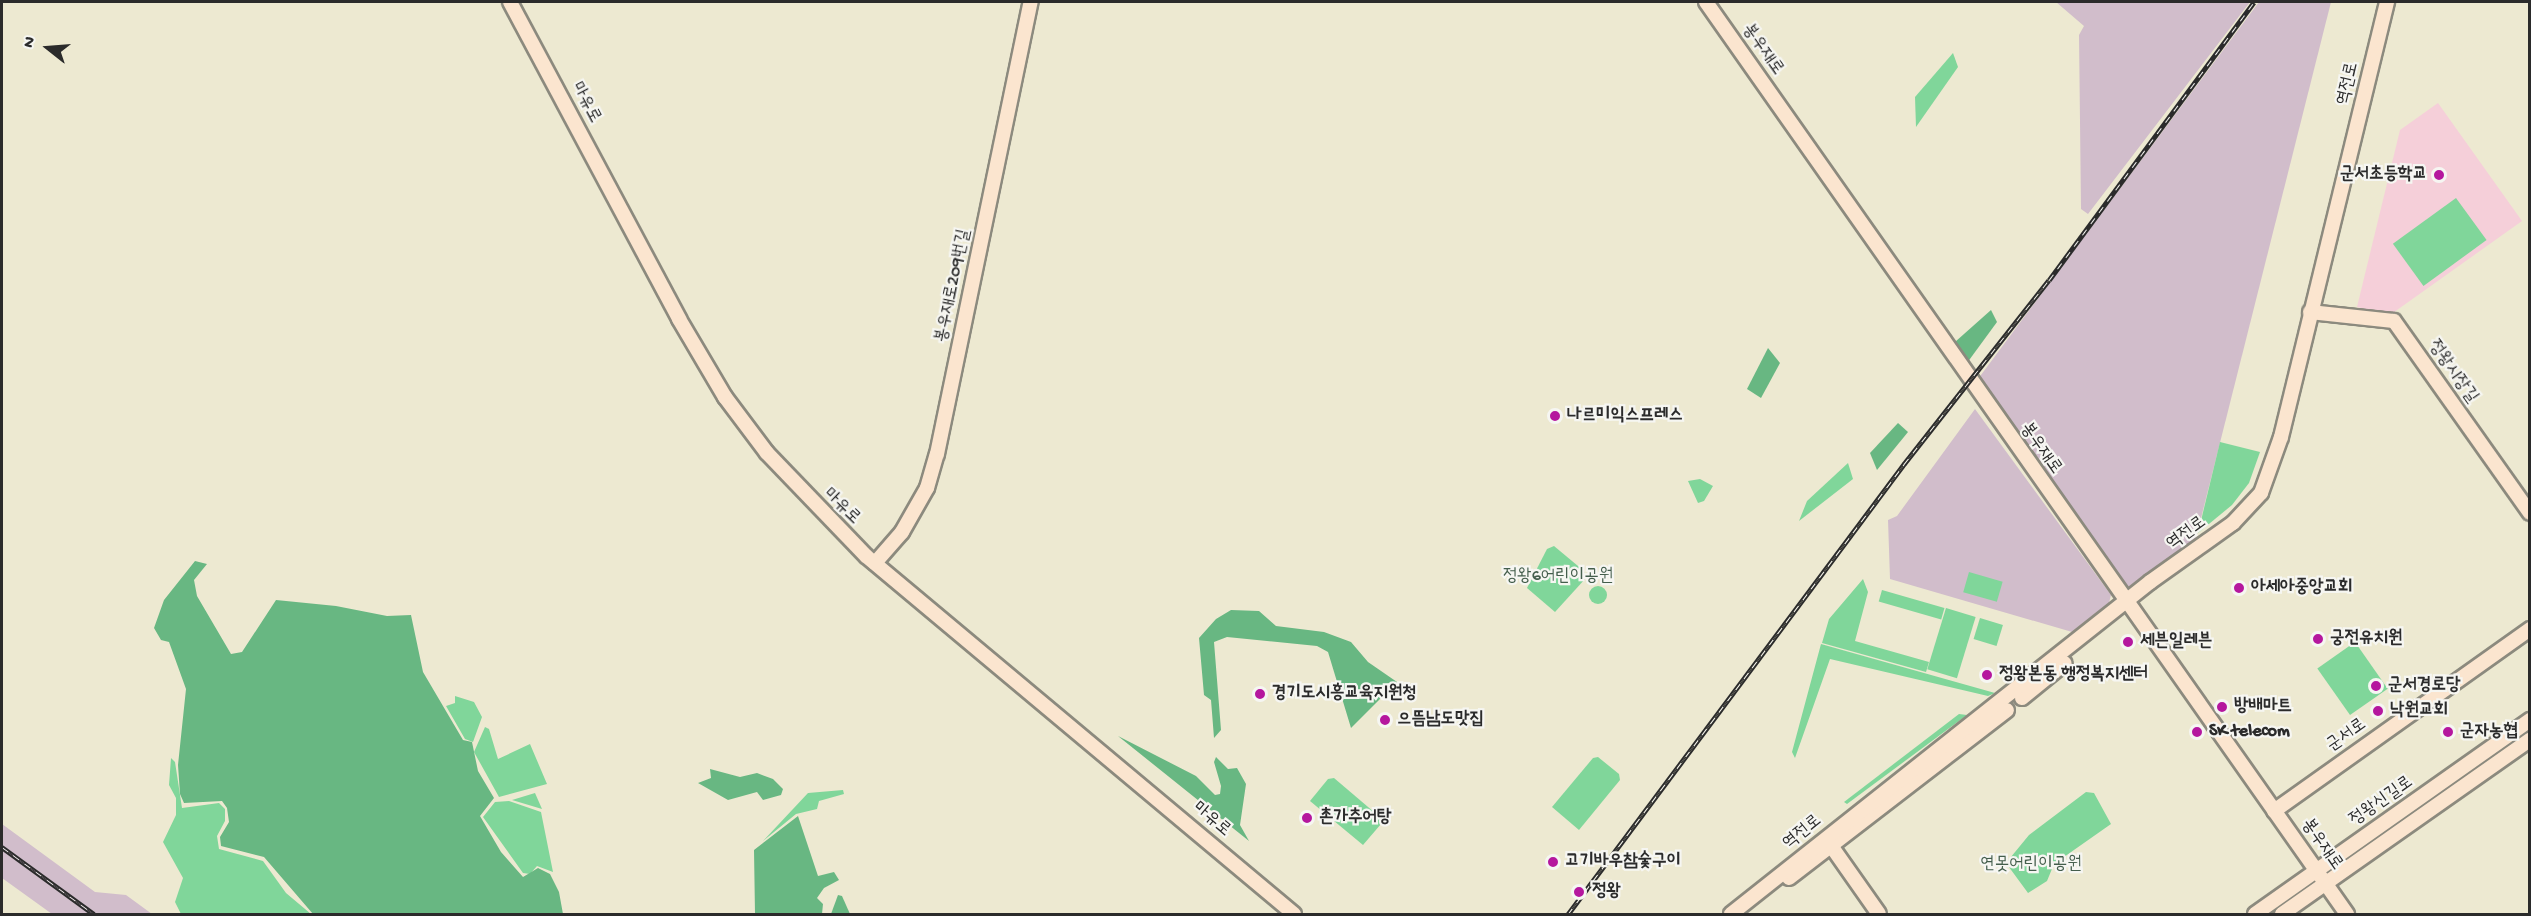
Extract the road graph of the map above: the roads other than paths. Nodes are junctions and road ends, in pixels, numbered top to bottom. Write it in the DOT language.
graph roads {
  1 [pos="510,2"];
  2 [pos="1031,2"];
  3 [pos="1706,2"];
  4 [pos="2388,2"];
  5 [pos="2393,2"];
  6 [pos="2313,312"];
  7 [pos="2529,513"];
  8 [pos="875,563"];
  9 [pos="2129,605"];
  10 [pos="2529,629"];
  11 [pos="2529,720"];
  12 [pos="2529,740"];
  13 [pos="2274,811"];
  14 [pos="1828,842"];
  15 [pos="2316,871"];
  16 [pos="2325,884"];
  17 [pos="1294,915"];
  18 [pos="1731,915"];
  19 [pos="1743,915"];
  20 [pos="1879,915"];
  21 [pos="2255,915"];
  22 [pos="2282,915"];
  23 [pos="2347,915"];
  1 -- 8 [label="street, 마유로"];
  2 -- 8 [label="street, 봉우재로209번길"];
  3 -- 9 [label="street, 봉우재로"];
  4 -- 6 [label="street, 역전로"];
  5 -- 6 [label="street, 역전로"];
  6 -- 7 [label="street, 정왕시장길"];
  6 -- 9 [label="street, 역전로"];
  8 -- 17 [label="street, 마유로"];
  9 -- 13 [label="street, 봉우재로"];
  9 -- 14 [label="street, 역전로"];
  10 -- 13 [label="street, 군서로"];
  11 -- 15 [label="street, 정왕신길로"];
  12 -- 16 [label="street, 정왕신길로"];
  13 -- 15 [label="street, 봉우재로"];
  14 -- 18 [label="street, 역전로"];
  14 -- 19 [label="street, 역전로"];
  14 -- 20 [label="street"];
  15 -- 16 [label="street, 봉우재로"];
  15 -- 21 [label="street, 정왕신길로"];
  16 -- 22 [label="street, 정왕신길로"];
  16 -- 23 [label="street, 봉우재로"];
}
